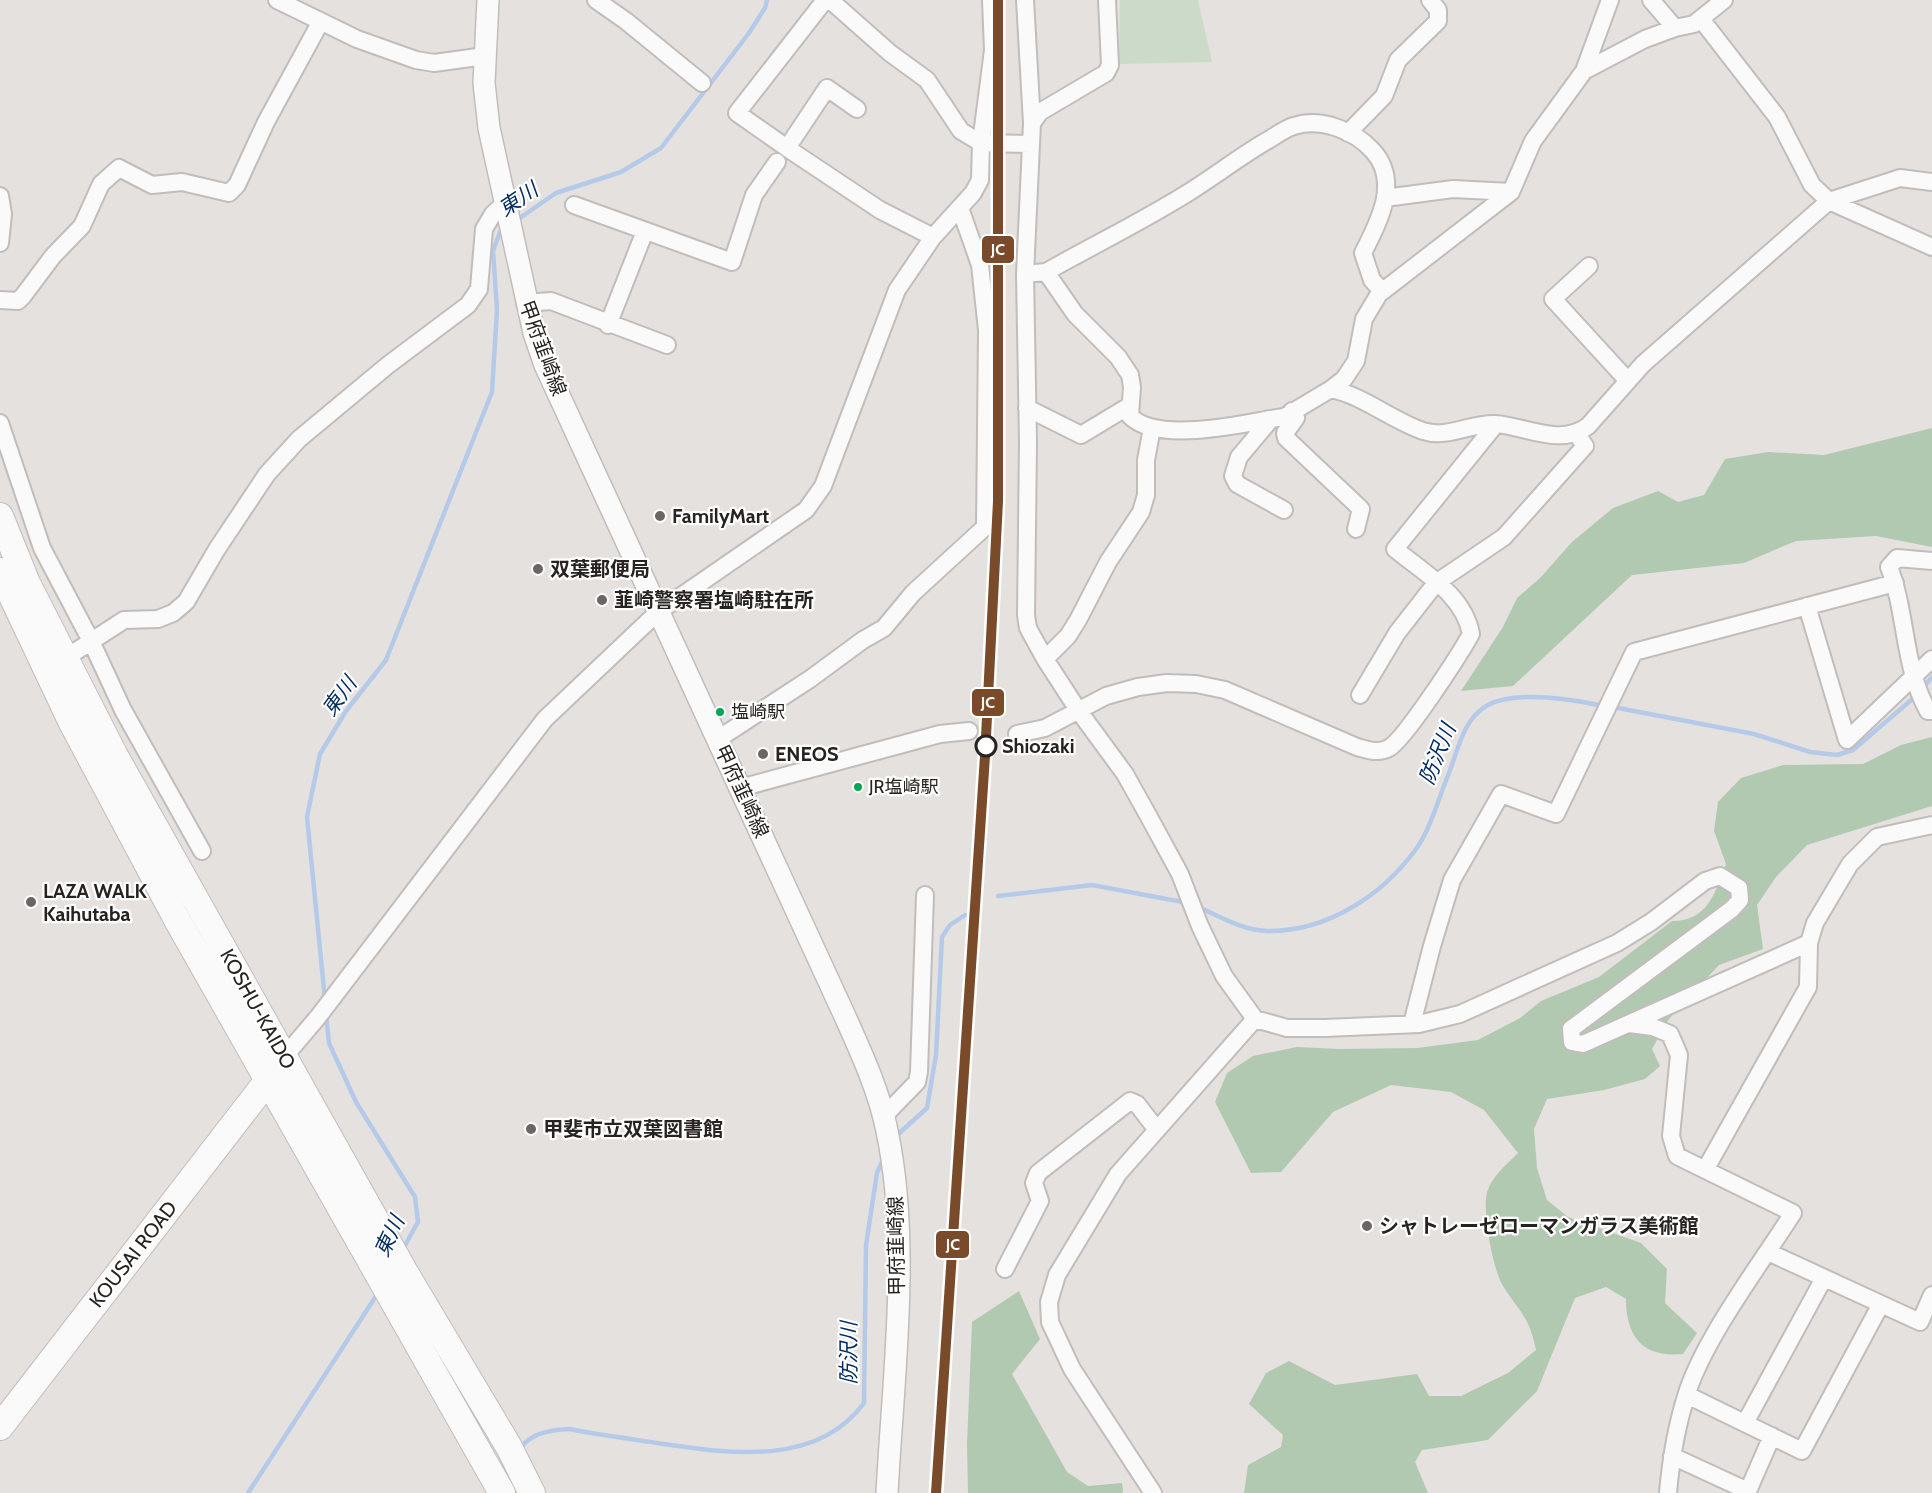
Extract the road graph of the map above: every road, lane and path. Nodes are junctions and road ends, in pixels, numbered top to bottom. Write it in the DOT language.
graph roads {
  1 [pos="277,0"];
  2 [pos="488,0"];
  3 [pos="596,0"];
  4 [pos="825,0"];
  5 [pos="830,0"];
  6 [pos="991,0"];
  7 [pos="1025,0"];
  8 [pos="1107,0"];
  9 [pos="1430,0"];
  10 [pos="1610,0"];
  11 [pos="1651,0"];
  12 [pos="1724,0"];
  13 [pos="1701,19"];
  14 [pos="320,23"];
  15 [pos="1675,28"];
  16 [pos="485,56"];
  17 [pos="1584,71"];
  18 [pos="702,83"];
  19 [pos="857,109"];
  20 [pos="1032,123"];
  21 [pos="1348,133"];
  22 [pos="981,143"];
  23 [pos="1031,144"];
  24 [pos="782,155"];
  25 [pos="1932,182"];
  26 [pos="1511,192"];
  27 [pos="0,196"];
  28 [pos="1385,198"];
  29 [pos="1829,201"];
  30 [pos="574,205"];
  31 [pos="506,207"];
  32 [pos="960,208"];
  33 [pos="645,231"];
  34 [pos="933,237"];
  35 [pos="0,243"];
  36 [pos="1932,247"];
  37 [pos="1588,266"];
  38 [pos="1046,273"];
  39 [pos="1025,274"];
  40 [pos="1382,291"];
  41 [pos="0,300"];
  42 [pos="525,303"];
  43 [pos="608,325"];
  44 [pos="667,345"];
  45 [pos="1628,381"];
  46 [pos="1331,389"];
  47 [pos="1130,406"];
  48 [pos="1027,408"];
  49 [pos="1292,411"];
  50 [pos="1271,419"];
  51 [pos="1496,424"];
  52 [pos="1152,428"];
  53 [pos="1577,434"];
  54 [pos="2,435"];
  55 [pos="1284,510"];
  56 [pos="0,516"];
  57 [pos="1356,529"];
  58 [pos="1932,561"];
  59 [pos="0,571"];
  60 [pos="1436,583"];
  61 [pos="1895,583"];
  62 [pos="0,604"];
  63 [pos="1807,606"];
  64 [pos="658,612"];
  65 [pos="91,641"];
  66 [pos="64,659"];
  67 [pos="1045,659"];
  68 [pos="1932,659"];
  69 [pos="1913,677"];
  70 [pos="1360,695"];
  71 [pos="1926,699"];
  72 [pos="1078,710"];
  73 [pos="72,723"];
  74 [pos="969,731"];
  75 [pos="1017,734"];
  76 [pos="718,739"];
  77 [pos="740,788"];
  78 [pos="1932,825"];
  79 [pos="202,851"];
  80 [pos="925,895"];
  81 [pos="1809,943"];
  82 [pos="1255,1019"];
  83 [pos="1412,1024"];
  84 [pos="1626,1024"];
  85 [pos="284,1057"];
  86 [pos="267,1083"];
  87 [pos="885,1123"];
  88 [pos="1157,1130"];
  89 [pos="1705,1170"];
  90 [pos="1768,1252"];
  91 [pos="1005,1269"];
  92 [pos="1824,1278"];
  93 [pos="1932,1295"];
  94 [pos="1881,1304"];
  95 [pos="1928,1316"];
  96 [pos="1687,1395"];
  97 [pos="1745,1423"];
  98 [pos="0,1427"];
  99 [pos="1772,1436"];
  100 [pos="1671,1456"];
  101 [pos="497,1483"];
  102 [pos="528,1486"];
  103 [pos="888,1493"];
  104 [pos="1153,1493"];
  105 [pos="1668,1493"];
  1 -- 14 [label="street"];
  2 -- 16 [label="main road, 甲府韮崎線"];
  3 -- 18 [label="street"];
  4 -- 24 [label="street"];
  5 -- 22 [label="street"];
  6 -- 22 [label="street"];
  7 -- 20 [label="street"];
  8 -- 20 [label="street"];
  9 -- 21 [label="street"];
  10 -- 17 [label="street"];
  11 -- 15 [label="street"];
  12 -- 13 [label="street"];
  13 -- 15 [label="street"];
  13 -- 29 [label="street"];
  14 -- 16 [label="street"];
  14 -- 41 [label="street"];
  15 -- 17 [label="street"];
  16 -- 31 [label="main road, 甲府韮崎線"];
  17 -- 26 [label="street"];
  19 -- 24 [label="street"];
  20 -- 23 [label="street"];
  21 -- 28 [label="street"];
  21 -- 38 [label="street"];
  22 -- 23 [label="street"];
  22 -- 32 [label="street"];
  23 -- 39 [label="street"];
  24 -- 33 [label="street"];
  24 -- 34 [label="street"];
  25 -- 29 [label="street"];
  26 -- 28 [label="street"];
  26 -- 40 [label="street"];
  27 -- 35 [label="street"];
  28 -- 40 [label="street"];
  29 -- 36 [label="street"];
  29 -- 45 [label="street"];
  30 -- 33 [label="street"];
  31 -- 42 [label="main road, 甲府韮崎線"];
  31 -- 65 [label="street"];
  32 -- 34 [label="street"];
  32 -- 76 [label="street"];
  33 -- 43 [label="street"];
  34 -- 64 [label="street"];
  37 -- 45 [label="street"];
  38 -- 39 [label="street"];
  38 -- 47 [label="street"];
  39 -- 48 [label="street"];
  40 -- 46 [label="street"];
  42 -- 43 [label="street"];
  42 -- 64 [label="main road, 甲府韮崎線"];
  43 -- 44 [label="street"];
  45 -- 53 [label="street"];
  46 -- 49 [label="street"];
  46 -- 51 [label="street"];
  47 -- 48 [label="street"];
  47 -- 52 [label="street"];
  48 -- 67 [label="street"];
  49 -- 50 [label="street"];
  49 -- 57 [label="street"];
  50 -- 52 [label="street"];
  50 -- 55 [label="street"];
  51 -- 53 [label="street"];
  51 -- 60 [label="street"];
  52 -- 67 [label="street"];
  53 -- 60 [label="street"];
  54 -- 65 [label="street"];
  56 -- 66 [label="highway, KOSHU-KAIDO"];
  58 -- 61 [label="street"];
  59 -- 73 [label="highway, KOSHU-KAIDO"];
  60 -- 70 [label="street"];
  60 -- 72 [label="street"];
  61 -- 63 [label="street"];
  61 -- 69 [label="street"];
  62 -- 73 [label="highway"];
  63 -- 69 [label="street"];
  63 -- 83 [label="street"];
  64 -- 76 [label="main road, 甲府韮崎線"];
  64 -- 85 [label="street"];
  65 -- 66 [label="street"];
  65 -- 79 [label="street"];
  66 -- 85 [label="highway, KOSHU-KAIDO"];
  67 -- 72 [label="street"];
  68 -- 69 [label="street"];
  69 -- 71 [label="street"];
  72 -- 75 [label="street"];
  72 -- 82 [label="street"];
  73 -- 86 [label="highway, KOSHU-KAIDO"];
  74 -- 77 [label="street"];
  76 -- 77 [label="main road, 甲府韮崎線"];
  77 -- 87 [label="main road, 甲府韮崎線"];
  78 -- 81 [label="street"];
  80 -- 87 [label="street"];
  81 -- 84 [label="street"];
  81 -- 89 [label="street"];
  82 -- 83 [label="street"];
  82 -- 88 [label="street"];
  83 -- 84 [label="street"];
  84 -- 89 [label="street"];
  85 -- 86 [label="highway, KOUSAI ROAD"];
  85 -- 102 [label="highway, KOSHU-KAIDO"];
  86 -- 98 [label="highway, KOUSAI ROAD"];
  86 -- 101 [label="highway, KOSHU-KAIDO"];
  87 -- 103 [label="main road, 甲府韮崎線"];
  88 -- 91 [label="street"];
  88 -- 104 [label="street"];
  89 -- 90 [label="street"];
  90 -- 92 [label="street"];
  90 -- 96 [label="street"];
  92 -- 94 [label="street"];
  92 -- 97 [label="street"];
  93 -- 95 [label="street"];
  94 -- 95 [label="street"];
  94 -- 99 [label="street"];
  96 -- 97 [label="street"];
  96 -- 100 [label="street"];
  97 -- 99 [label="street"];
  99 -- 100 [label="street"];
  100 -- 105 [label="street"];
}
